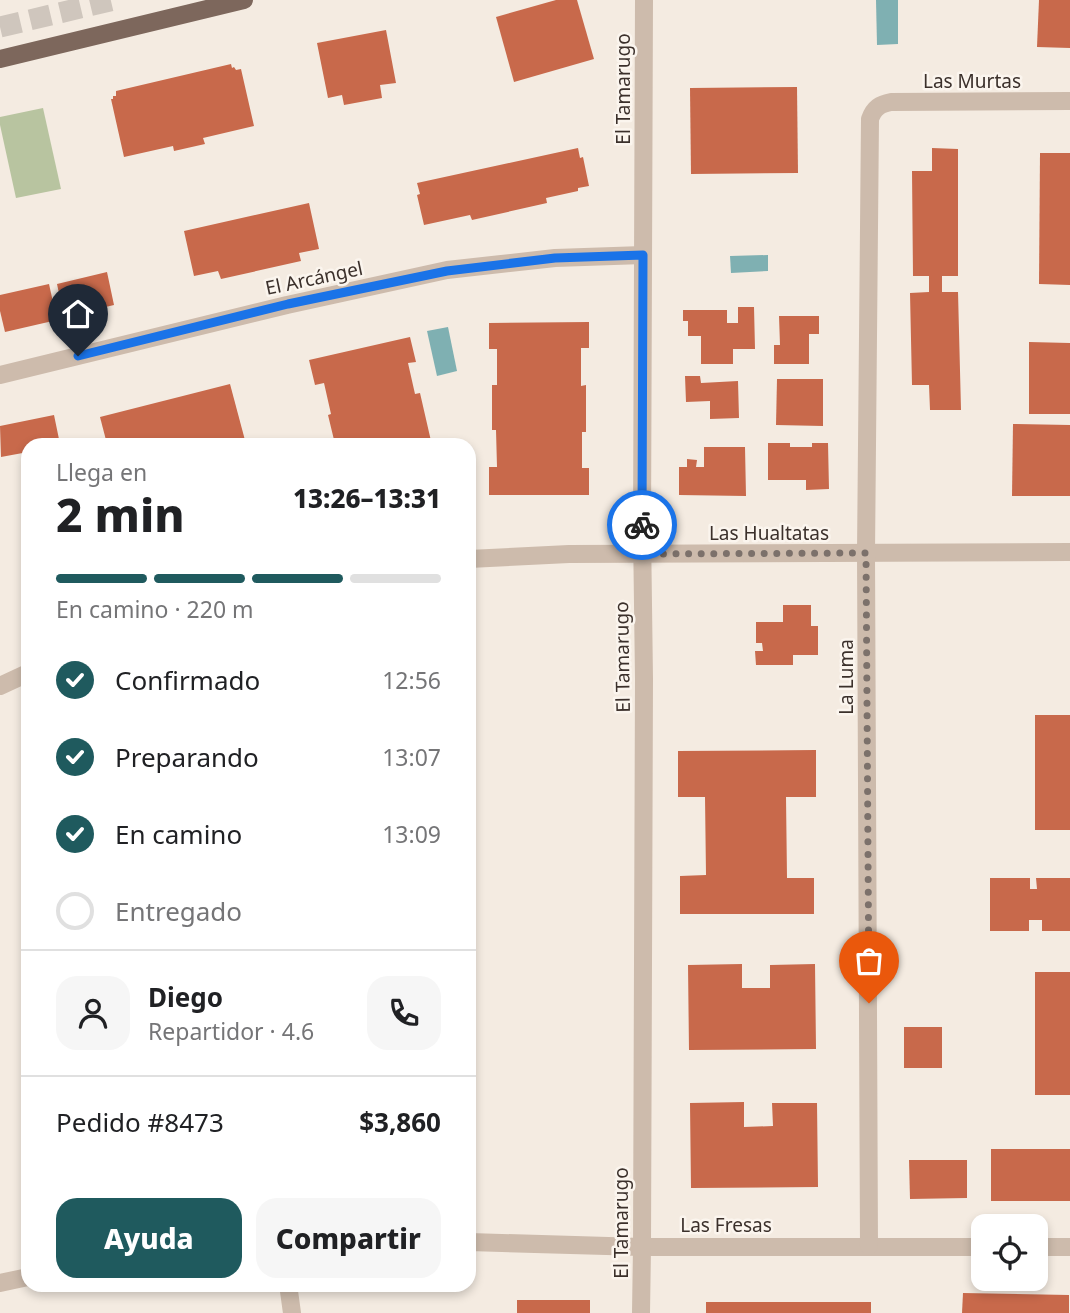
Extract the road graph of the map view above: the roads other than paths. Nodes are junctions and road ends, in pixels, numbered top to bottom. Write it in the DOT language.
graph roads {
  1 [pos="244,0"];
  2 [pos="644,0"];
  3 [pos="0,59"];
  4 [pos="1070,101"];
  5 [pos="876,109"];
  6 [pos="643,255"];
  7 [pos="0,375"];
  8 [pos="1070,552"];
  9 [pos="866,553"];
  10 [pos="642,554"];
  11 [pos="476,559"];
  12 [pos="21,676"];
  13 [pos="0,686"];
  14 [pos="476,1241"];
  15 [pos="869,1246"];
  16 [pos="642,1247"];
  17 [pos="971,1247"];
  18 [pos="1048,1247"];
  19 [pos="1070,1247"];
  20 [pos="21,1278"];
  21 [pos="0,1283"];
  22 [pos="289,1292"];
  23 [pos="292,1313"];
  24 [pos="640,1313"];
  1 -- 3 [label="main road"];
  2 -- 6 [label="street, El Tamarugo"];
  4 -- 5 [label="street, Las Murtas"];
  5 -- 9 [label="street, La Luma"];
  6 -- 7 [label="street, El Arcángel"];
  6 -- 10 [label="street, El Tamarugo"];
  8 -- 9 [label="street, Las Hualtatas"];
  9 -- 10 [label="street, Las Hualtatas"];
  9 -- 15 [label="street, La Luma"];
  10 -- 11 [label="street, Las Hualtatas"];
  10 -- 16 [label="street, El Tamarugo"];
  12 -- 13 [label="street"];
  14 -- 16 [label="street, Las Fresas"];
  15 -- 16 [label="street, Las Fresas"];
  15 -- 17 [label="street, Las Fresas"];
  16 -- 24 [label="street, El Tamarugo"];
  18 -- 19 [label="street"];
  20 -- 21 [label="street"];
  22 -- 23 [label="street"];
}
